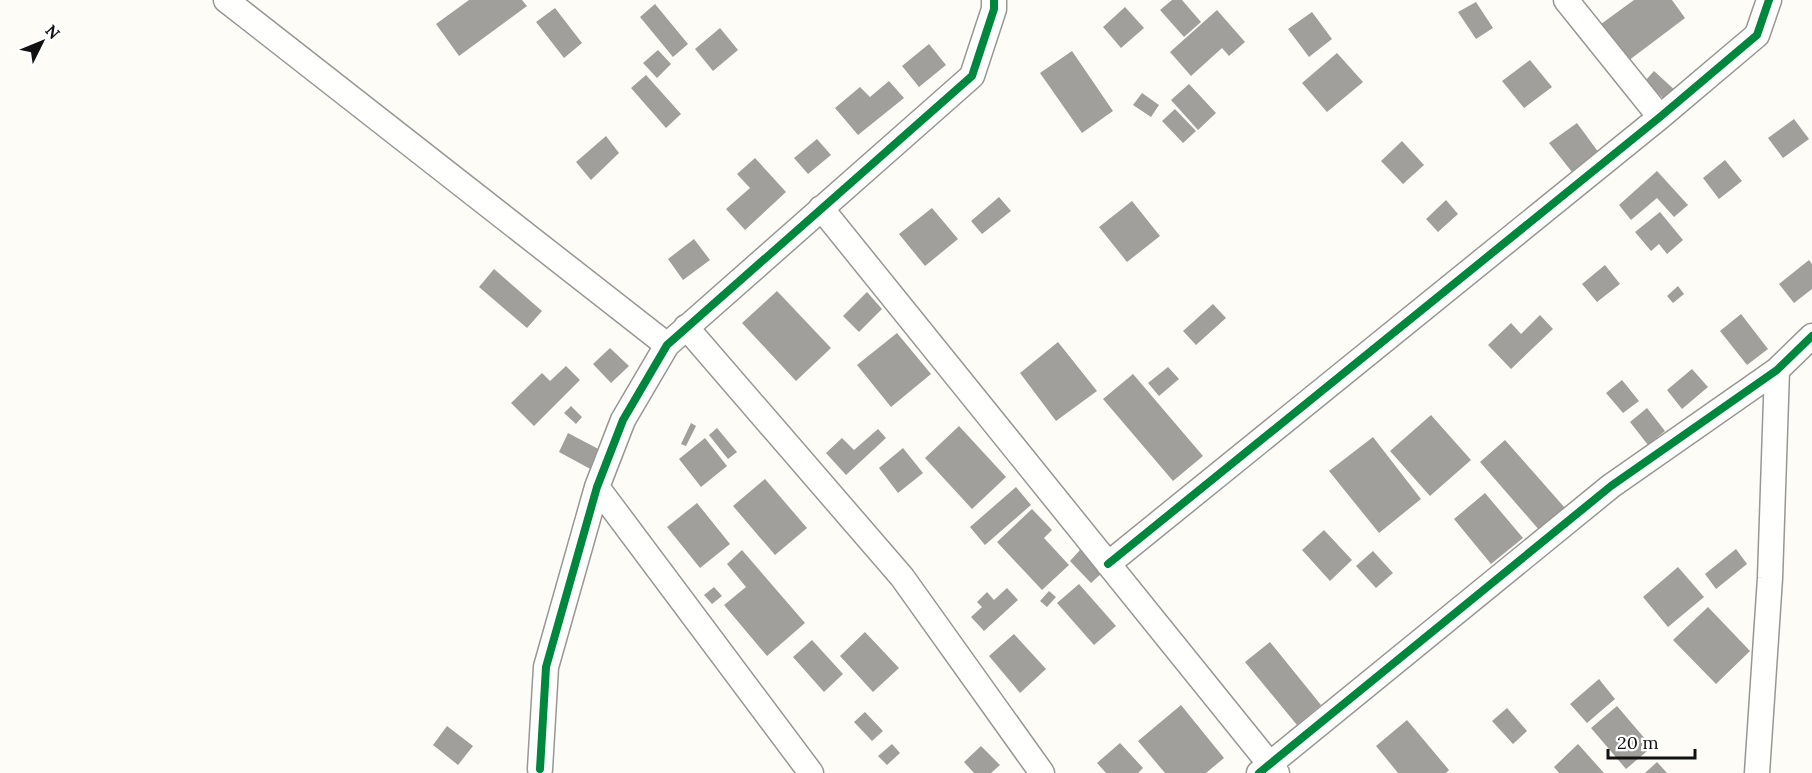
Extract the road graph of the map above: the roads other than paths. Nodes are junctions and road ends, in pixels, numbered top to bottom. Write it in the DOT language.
graph roads {
  1 [pos="226,0"];
  2 [pos="994,0"];
  3 [pos="1566,0"];
  4 [pos="1769,0"];
  5 [pos="1660,117"];
  6 [pos="821,208"];
  7 [pos="686,327"];
  8 [pos="1812,336"];
  9 [pos="667,345"];
  10 [pos="1777,370"];
  11 [pos="597,487"];
  12 [pos="1108,564"];
  13 [pos="540,769"];
  14 [pos="1269,770"];
  15 [pos="811,773"];
  16 [pos="1042,773"];
  17 [pos="1757,773"];
  1 -- 9 [label="street"];
  2 -- 6 [label="street"];
  3 -- 5 [label="street"];
  4 -- 5 [label="street"];
  5 -- 12 [label="street"];
  6 -- 7 [label="street"];
  6 -- 12 [label="street"];
  7 -- 9 [label="street"];
  7 -- 16 [label="street"];
  8 -- 10 [label="street"];
  9 -- 11 [label="street"];
  10 -- 14 [label="street"];
  10 -- 17 [label="street"];
  11 -- 13 [label="street"];
  11 -- 15 [label="street"];
  12 -- 14 [label="street"];
}
